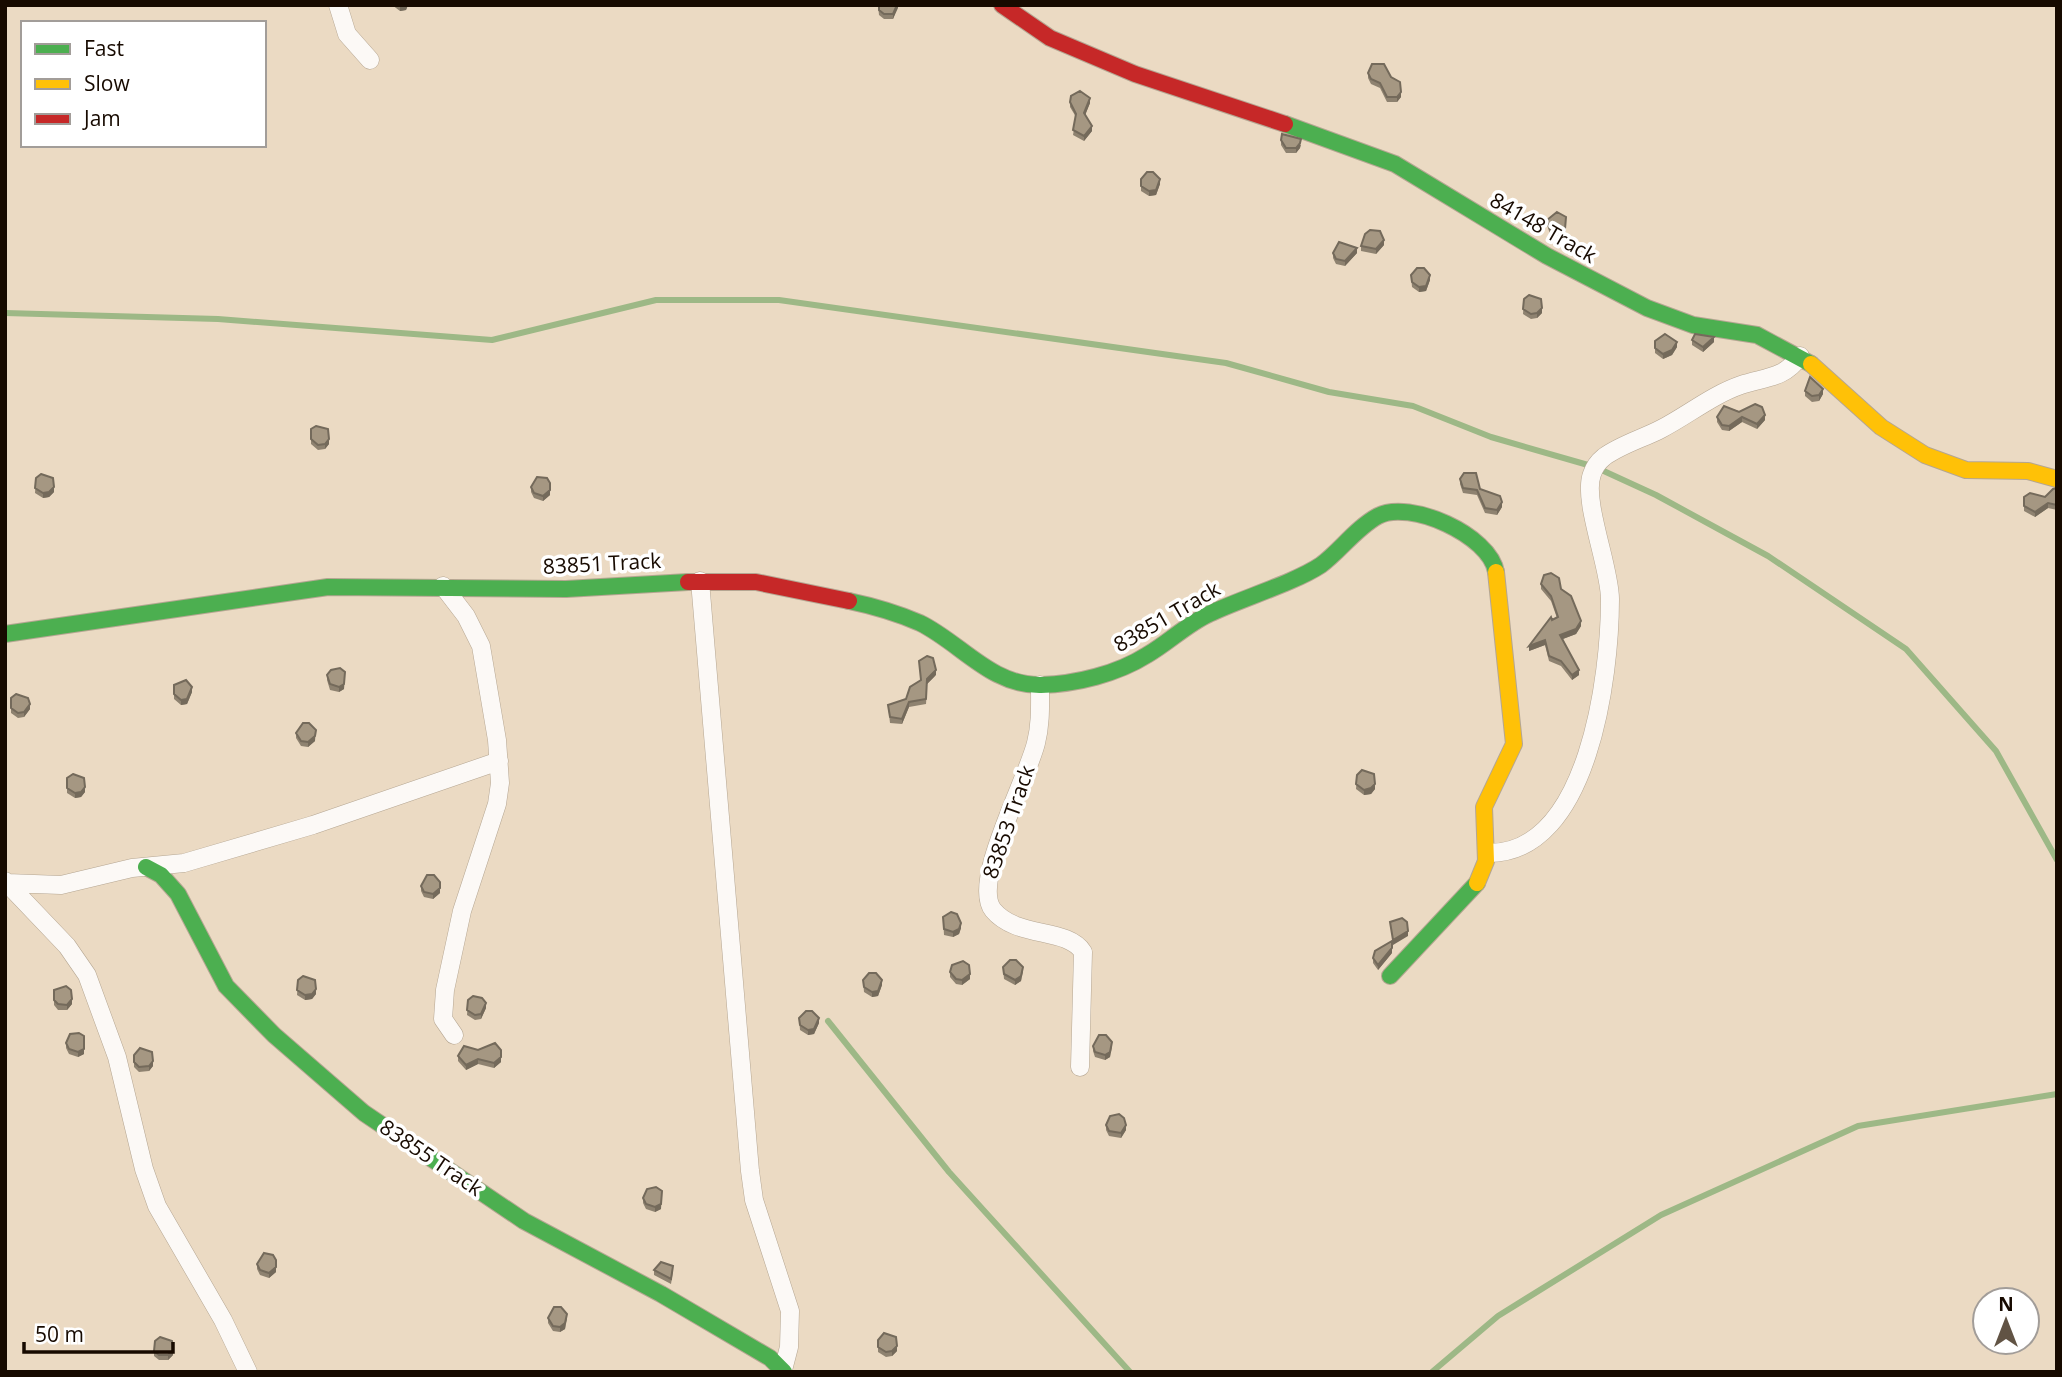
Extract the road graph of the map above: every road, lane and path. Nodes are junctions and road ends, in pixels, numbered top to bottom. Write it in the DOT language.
graph roads {
  1 [pos="338,5"];
  2 [pos="1002,5"];
  3 [pos="370,60"];
  4 [pos="1800,356"];
  5 [pos="2057,479"];
  6 [pos="700,581"];
  7 [pos="443,586"];
  8 [pos="5,635"];
  9 [pos="1040,685"];
  10 [pos="499,761"];
  11 [pos="1489,853"];
  12 [pos="146,867"];
  13 [pos="6,882"];
  14 [pos="1390,976"];
  15 [pos="454,1035"];
  16 [pos="1080,1067"];
  17 [pos="784,1371"];
  18 [pos="248,1372"];
  1 -- 3 [label="street"];
  2 -- 4 [label="street, 84148 Track"];
  4 -- 5 [label="street, 84148 Track"];
  4 -- 11 [label="street"];
  6 -- 7 [label="street, 83851 Track"];
  6 -- 9 [label="street, 83851 Track"];
  6 -- 17 [label="street"];
  7 -- 8 [label="street, 83851 Track"];
  7 -- 10 [label="street"];
  9 -- 11 [label="street, 83851 Track"];
  9 -- 16 [label="street, 83853 Track"];
  10 -- 12 [label="street"];
  10 -- 15 [label="street"];
  11 -- 14 [label="street, 83851 Track"];
  12 -- 13 [label="street"];
  12 -- 17 [label="street, 83855 Track"];
  13 -- 18 [label="street"];
}
